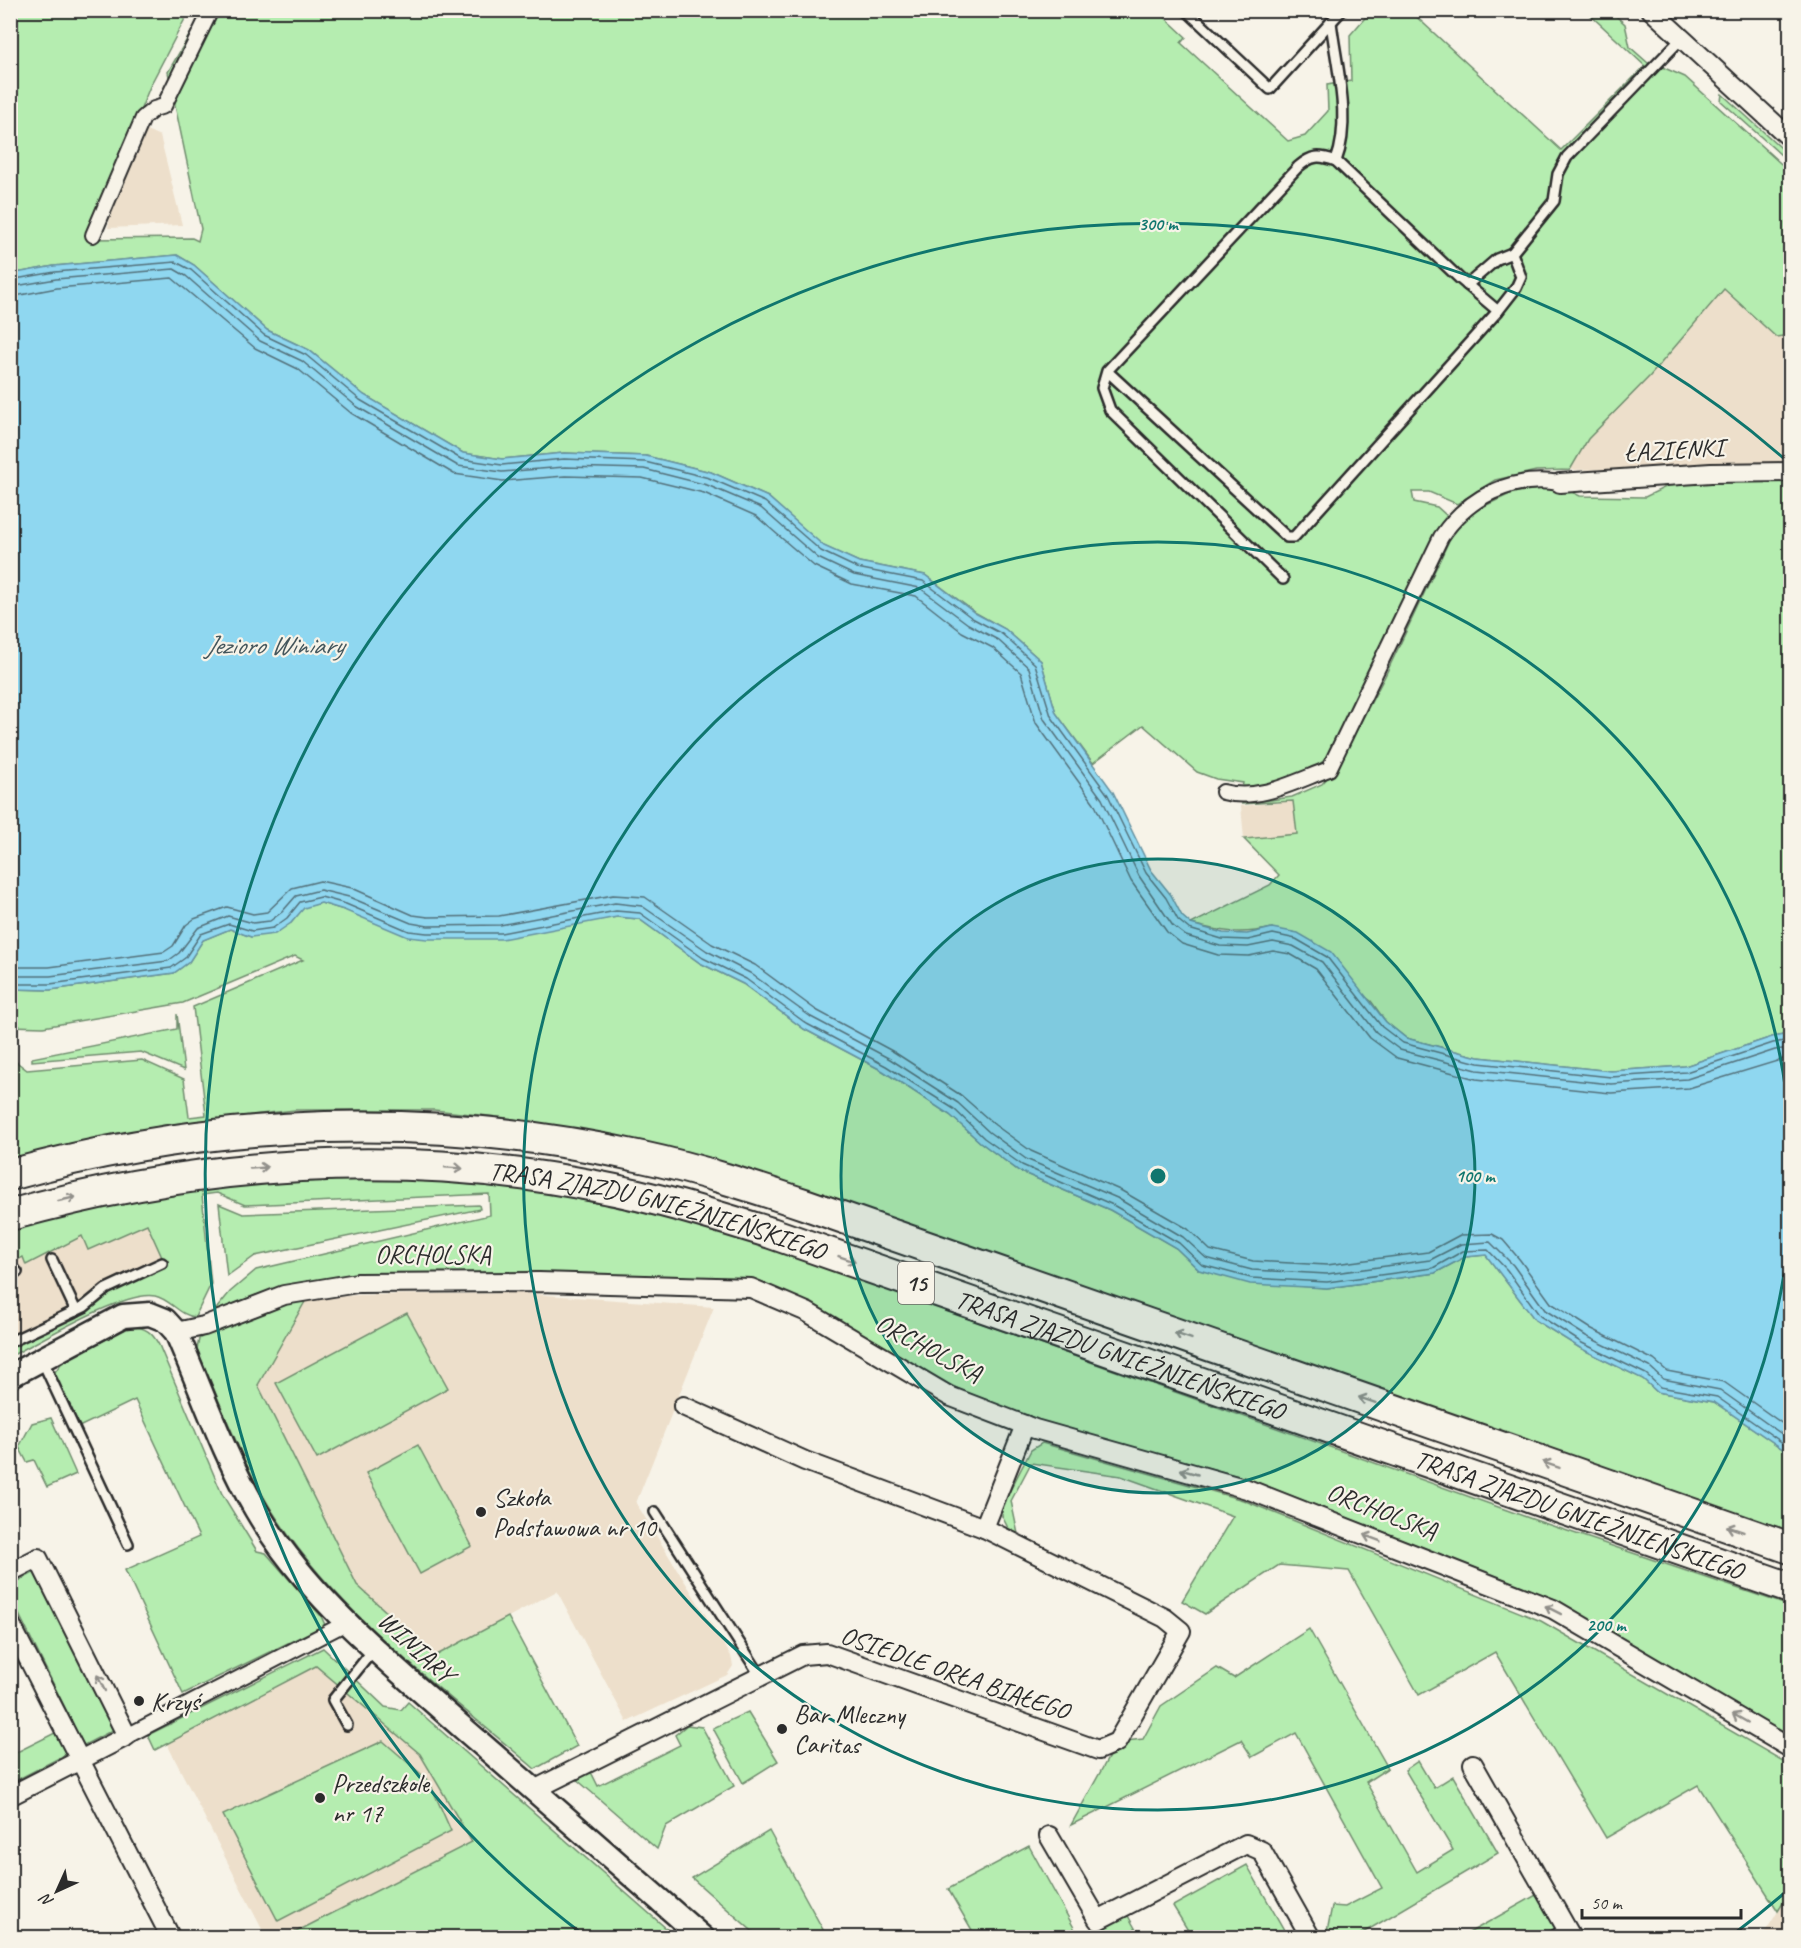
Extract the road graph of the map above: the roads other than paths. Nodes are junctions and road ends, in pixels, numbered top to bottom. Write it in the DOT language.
graph roads {
  1 [pos="211,10"];
  2 [pos="1186,10"];
  3 [pos="1342,10"];
  4 [pos="1651,10"];
  5 [pos="1331,22"];
  6 [pos="1682,38"];
  7 [pos="1791,138"];
  8 [pos="1336,161"];
  9 [pos="93,235"];
  10 [pos="1512,253"];
  11 [pos="1467,285"];
  12 [pos="1498,311"];
  13 [pos="1107,371"];
  14 [pos="1791,472"];
  15 [pos="1560,483"];
  16 [pos="1283,579"];
  17 [pos="1223,792"];
  18 [pos="10,1175"];
  19 [pos="10,1215"];
  20 [pos="52,1260"];
  21 [pos="162,1263"];
  22 [pos="76,1311"];
  23 [pos="176,1332"];
  24 [pos="10,1342"];
  25 [pos="42,1360"];
  26 [pos="10,1376"];
  27 [pos="683,1406"];
  28 [pos="1025,1425"];
  29 [pos="655,1512"];
  30 [pos="984,1528"];
  31 [pos="128,1544"];
  32 [pos="1791,1548"];
  33 [pos="10,1572"];
  34 [pos="1791,1588"];
  35 [pos="348,1622"];
  36 [pos="10,1623"];
  37 [pos="374,1649"];
  38 [pos="760,1676"];
  39 [pos="346,1725"];
  40 [pos="127,1736"];
  41 [pos="1791,1748"];
  42 [pos="80,1760"];
  43 [pos="1473,1764"];
  44 [pos="534,1790"];
  45 [pos="10,1796"];
  46 [pos="1049,1836"];
  47 [pos="1565,1935"];
  48 [pos="171,1938"];
  49 [pos="703,1938"];
  50 [pos="1311,1938"];
  1 -- 9 [label="street"];
  2 -- 5 [label="lane"];
  3 -- 5 [label="lane"];
  4 -- 6 [label="street"];
  5 -- 8 [label="lane"];
  6 -- 7 [label="street"];
  6 -- 10 [label="lane"];
  8 -- 11 [label="lane"];
  8 -- 13 [label="lane"];
  10 -- 11 [label="lane"];
  10 -- 12 [label="lane"];
  11 -- 12 [label="lane"];
  12 -- 13 [label="lane"];
  13 -- 16 [label="lane"];
  14 -- 15 [label="street, ŁAZIENKI"];
  15 -- 17 [label="street"];
  32 -- 18 [label="main road, TRASA ZJAZDU GNIEŹNIEŃSKIEGO / 15, one-way"];
  19 -- 34 [label="main road, TRASA ZJAZDU GNIEŹNIEŃSKIEGO / 15, one-way"];
  20 -- 22 [label="lane"];
  21 -- 22 [label="lane"];
  22 -- 24 [label="lane"];
  23 -- 25 [label="street"];
  23 -- 28 [label="street, ORCHOLSKA"];
  23 -- 35 [label="street, WINIARY"];
  25 -- 26 [label="street"];
  25 -- 31 [label="lane"];
  27 -- 30 [label="street"];
  28 -- 30 [label="street"];
  41 -- 28 [label="street, ORCHOLSKA, one-way"];
  29 -- 38 [label="lane"];
  30 -- 38 [label="street, OSIEDLE ORŁA BIAŁEGO"];
  40 -- 33 [label="street, one-way"];
  35 -- 37 [label="street, WINIARY"];
  35 -- 40 [label="street"];
  36 -- 42 [label="street"];
  37 -- 39 [label="lane"];
  37 -- 44 [label="street, WINIARY"];
  38 -- 44 [label="street, OSIEDLE ORŁA BIAŁEGO"];
  40 -- 42 [label="street"];
  42 -- 45 [label="street"];
  42 -- 48 [label="street"];
  43 -- 47 [label="street"];
  44 -- 49 [label="street, WINIARY"];
  46 -- 50 [label="street"];
}
